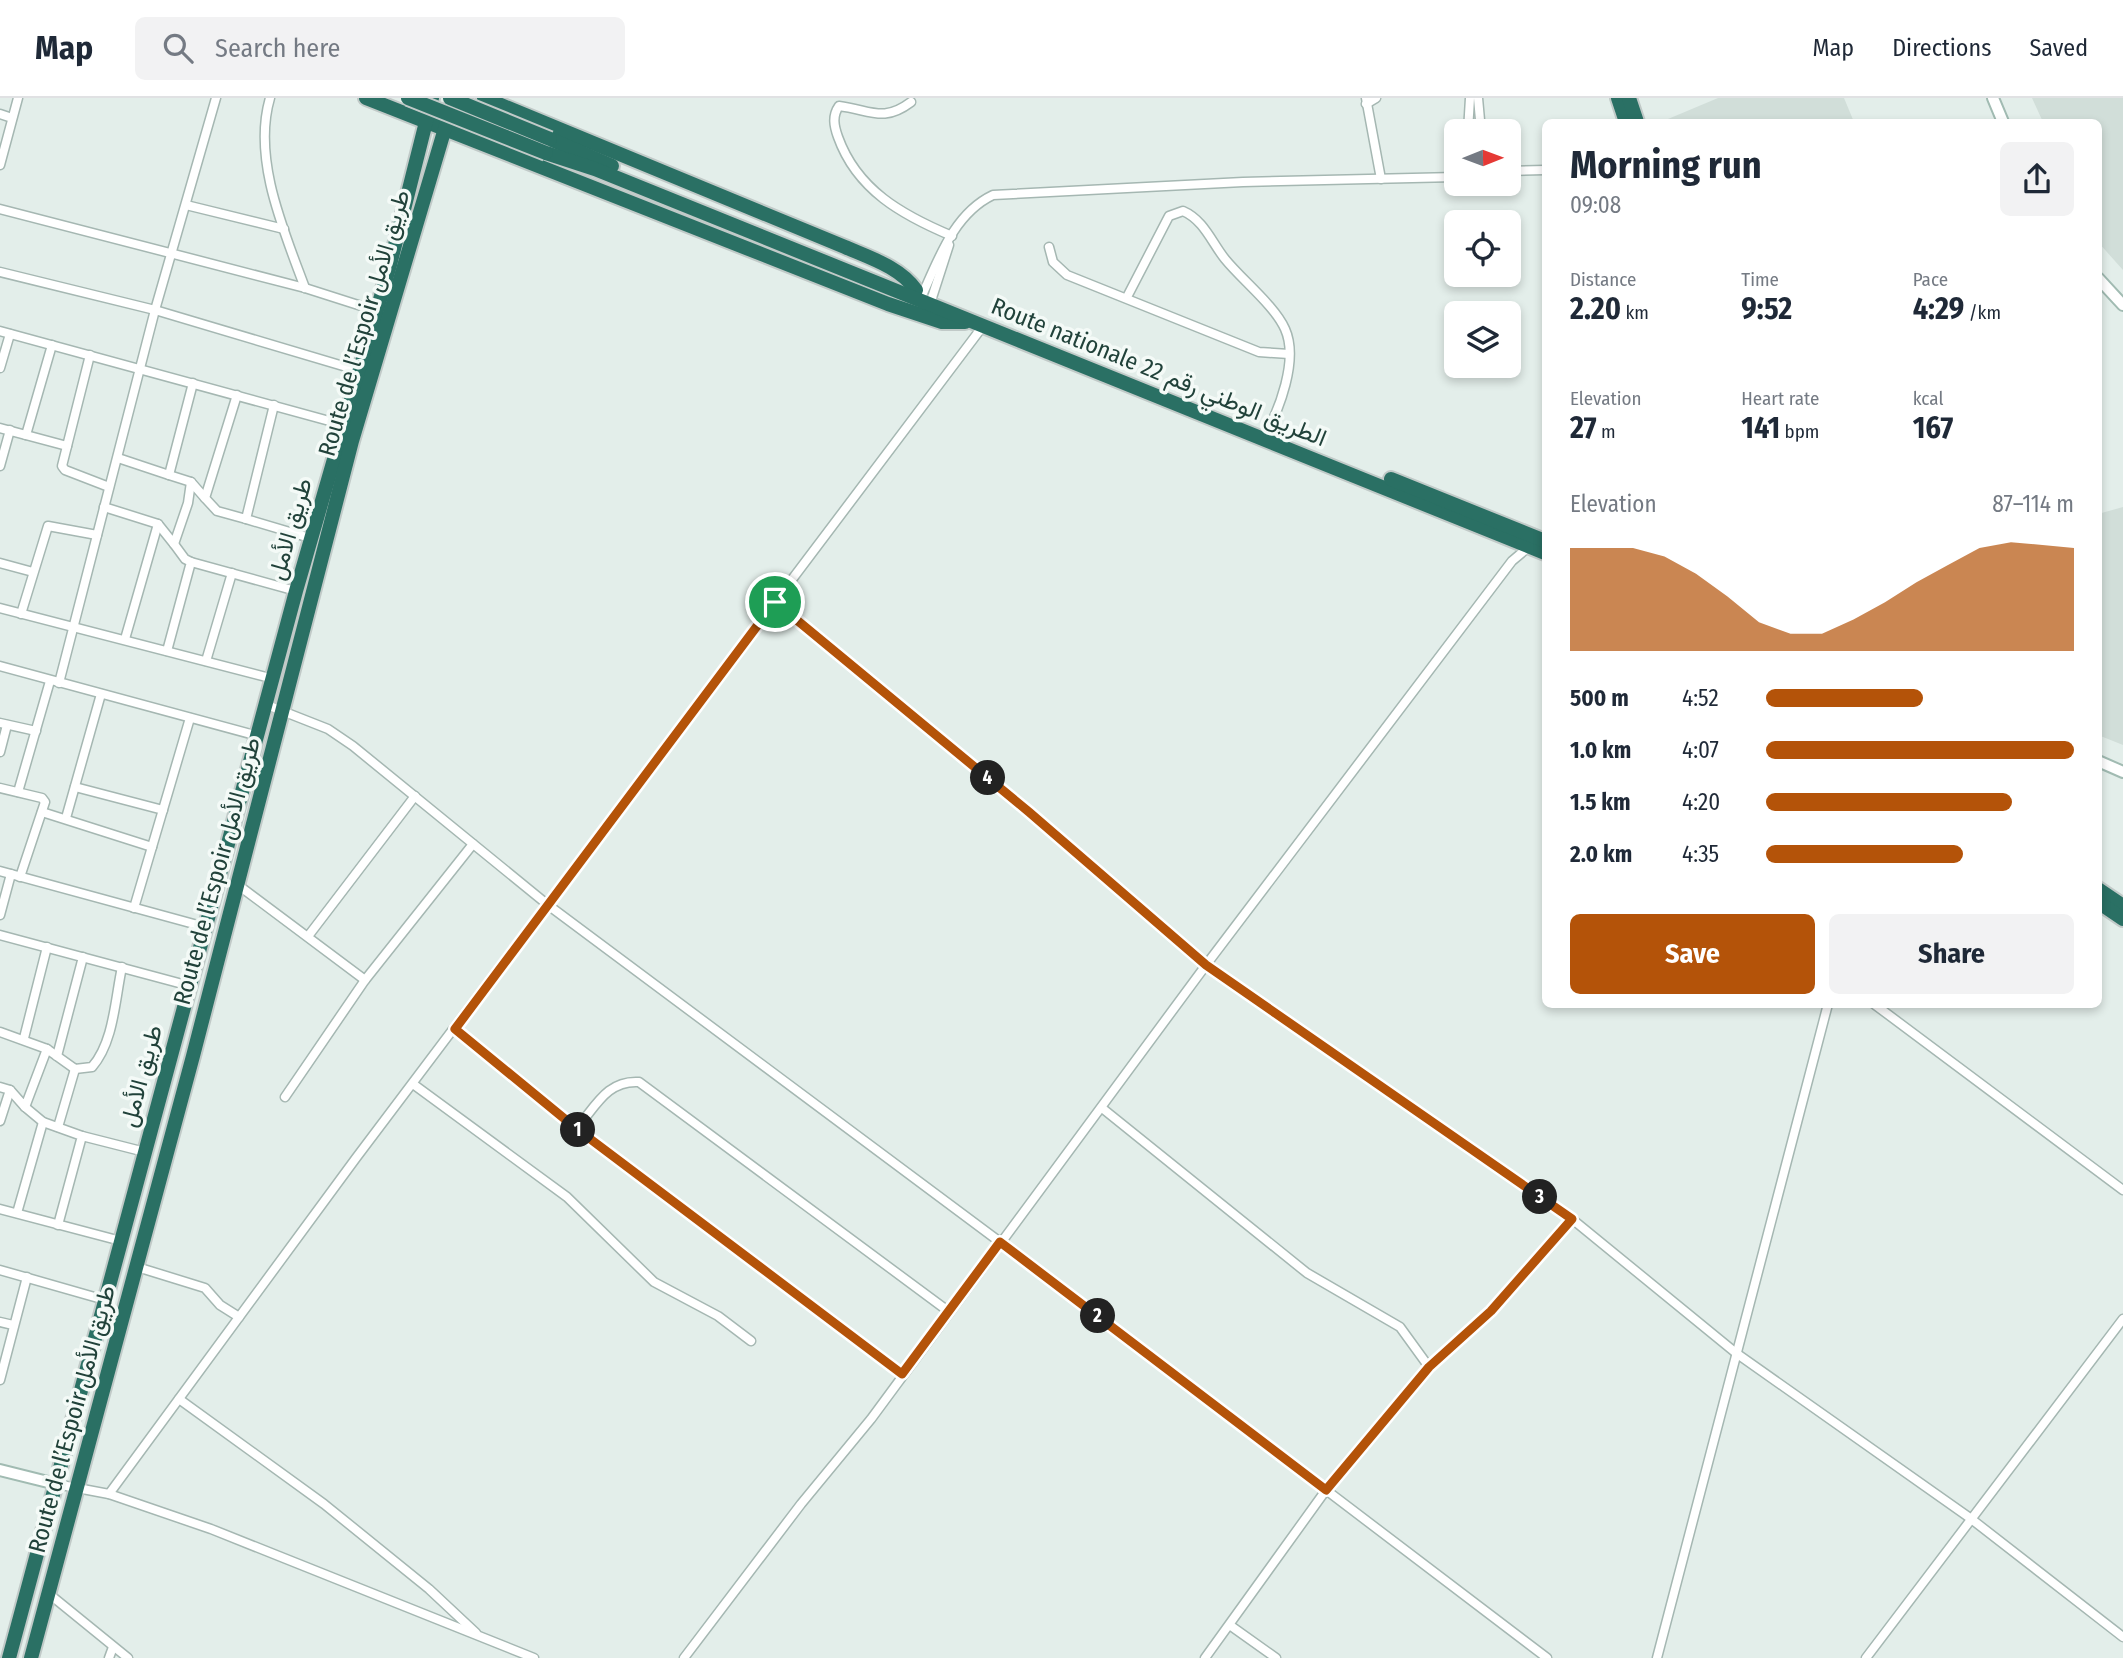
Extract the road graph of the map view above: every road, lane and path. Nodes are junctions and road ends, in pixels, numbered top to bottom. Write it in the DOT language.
graph roads {
  1 [pos="18,98"];
  2 [pos="216,98"];
  3 [pos="270,98"];
  4 [pos="366,98"];
  5 [pos="408,98"];
  6 [pos="432,98"];
  7 [pos="452,98"];
  8 [pos="484,98"];
  9 [pos="1376,98"];
  10 [pos="1470,98"];
  11 [pos="1478,98"];
  12 [pos="1618,98"];
  13 [pos="1629,98"];
  14 [pos="1993,98"];
  15 [pos="1366,101"];
  16 [pos="911,102"];
  17 [pos="0,114"];
  18 [pos="12,118"];
  19 [pos="1469,119"];
  20 [pos="1480,119"];
  21 [pos="1625,119"];
  22 [pos="1636,119"];
  23 [pos="2002,119"];
  24 [pos="426,123"];
  25 [pos="445,130"];
  26 [pos="548,146"];
  27 [pos="0,165"];
  28 [pos="1542,170"];
  29 [pos="1521,171"];
  30 [pos="1444,177"];
  31 [pos="1381,179"];
  32 [pos="186,205"];
  33 [pos="0,209"];
  34 [pos="284,229"];
  35 [pos="951,239"];
  36 [pos="1049,247"];
  37 [pos="172,256"];
  38 [pos="390,265"];
  39 [pos="0,272"];
  40 [pos="2102,282"];
  41 [pos="305,288"];
  42 [pos="925,297"];
  43 [pos="1127,298"];
  44 [pos="2123,305"];
  45 [pos="155,310"];
  46 [pos="377,311"];
  47 [pos="978,324"];
  48 [pos="0,331"];
  49 [pos="10,334"];
  50 [pos="52,345"];
  51 [pos="1289,354"];
  52 [pos="90,355"];
  53 [pos="0,368"];
  54 [pos="141,369"];
  55 [pos="360,371"];
  56 [pos="193,383"];
  57 [pos="237,395"];
  58 [pos="274,405"];
  59 [pos="344,425"];
  60 [pos="0,428"];
  61 [pos="9,430"];
  62 [pos="1266,434"];
  63 [pos="26,435"];
  64 [pos="67,446"];
  65 [pos="118,458"];
  66 [pos="0,466"];
  67 [pos="169,475"];
  68 [pos="191,482"];
  69 [pos="109,487"];
  70 [pos="205,498"];
  71 [pos="104,507"];
  72 [pos="246,519"];
  73 [pos="158,524"];
  74 [pos="97,535"];
  75 [pos="310,538"];
  76 [pos="174,544"];
  77 [pos="1541,544"];
  78 [pos="191,562"];
  79 [pos="0,563"];
  80 [pos="33,572"];
  81 [pos="232,573"];
  82 [pos="296,591"];
  83 [pos="775,602"];
  84 [pos="0,608"];
  85 [pos="22,614"];
  86 [pos="73,626"];
  87 [pos="125,639"];
  88 [pos="167,651"];
  89 [pos="206,661"];
  90 [pos="0,666"];
  91 [pos="274,678"];
  92 [pos="55,682"];
  93 [pos="101,694"];
  94 [pos="267,705"];
  95 [pos="283,709"];
  96 [pos="190,718"];
  97 [pos="4,724"];
  98 [pos="36,731"];
  99 [pos="258,736"];
  100 [pos="0,752"];
  101 [pos="2102,763"];
  102 [pos="2123,772"];
  103 [pos="75,787"];
  104 [pos="0,788"];
  105 [pos="18,792"];
  106 [pos="415,796"];
  107 [pos="163,810"];
  108 [pos="42,811"];
  109 [pos="66,818"];
  110 [pos="473,844"];
  111 [pos="152,847"];
  112 [pos="0,872"];
  113 [pos="16,876"];
  114 [pos="238,885"];
  115 [pos="2102,892"];
  116 [pos="548,905"];
  117 [pos="2102,905"];
  118 [pos="2123,906"];
  119 [pos="134,908"];
  120 [pos="0,915"];
  121 [pos="2123,919"];
  122 [pos="205,927"];
  123 [pos="0,935"];
  124 [pos="309,935"];
  125 [pos="47,947"];
  126 [pos="83,957"];
  127 [pos="1206,965"];
  128 [pos="122,967"];
  129 [pos="365,980"];
  130 [pos="190,986"];
  131 [pos="1827,1008"];
  132 [pos="1879,1008"];
  133 [pos="455,1029"];
  134 [pos="0,1032"];
  135 [pos="23,1038"];
  136 [pos="47,1049"];
  137 [pos="57,1056"];
  138 [pos="75,1069"];
  139 [pos="413,1084"];
  140 [pos="0,1087"];
  141 [pos="9,1090"];
  142 [pos="285,1097"];
  143 [pos="25,1107"];
  144 [pos="1102,1108"];
  145 [pos="0,1121"];
  146 [pos="43,1122"];
  147 [pos="58,1127"];
  148 [pos="577,1129"];
  149 [pos="82,1136"];
  150 [pos="145,1152"];
  151 [pos="2123,1190"];
  152 [pos="0,1209"];
  153 [pos="17,1213"];
  154 [pos="1572,1219"];
  155 [pos="58,1225"];
  156 [pos="121,1241"];
  157 [pos="1000,1242"];
  158 [pos="137,1267"];
  159 [pos="0,1270"];
  160 [pos="27,1277"];
  161 [pos="105,1300"];
  162 [pos="948,1311"];
  163 [pos="239,1317"];
  164 [pos="2123,1319"];
  165 [pos="0,1322"];
  166 [pos="13,1325"];
  167 [pos="751,1341"];
  168 [pos="1736,1353"];
  169 [pos="1429,1367"];
  170 [pos="902,1374"];
  171 [pos="0,1380"];
  172 [pos="179,1399"];
  173 [pos="0,1470"];
  174 [pos="56,1484"];
  175 [pos="76,1490"];
  176 [pos="1326,1490"];
  177 [pos="109,1494"];
  178 [pos="1970,1518"];
  179 [pos="48,1593"];
  180 [pos="1231,1626"];
  181 [pos="481,1637"];
  182 [pos="2123,1637"];
  183 [pos="113,1647"];
  184 [pos="6,1655"];
  185 [pos="31,1658"];
  186 [pos="109,1658"];
  187 [pos="128,1658"];
  188 [pos="534,1658"];
  189 [pos="684,1658"];
  190 [pos="1205,1658"];
  191 [pos="1276,1658"];
  192 [pos="1547,1658"];
  193 [pos="1657,1658"];
  194 [pos="1866,1658"];
  1 -- 18 [label="street"];
  2 -- 32 [label="street"];
  3 -- 34 [label="street"];
  4 -- 24 [label="highway"];
  5 -- 26 [label="highway, bridge"];
  6 -- 24 [label="highway, Route de l’Espoir طريق الأمل"];
  7 -- 25 [label="highway, Route de l’Espoir طريق الأمل"];
  7 -- 26 [label="highway, bridge"];
  8 -- 42 [label="highway"];
  9 -- 15 [label="street"];
  10 -- 19 [label="street"];
  11 -- 20 [label="street"];
  12 -- 21 [label="highway"];
  13 -- 22 [label="highway"];
  14 -- 23 [label="street"];
  15 -- 31 [label="street"];
  16 -- 35 [label="street"];
  17 -- 18 [label="street"];
  18 -- 27 [label="street"];
  24 -- 25 [label="highway"];
  24 -- 38 [label="highway, Route de l’Espoir طريق الأمل"];
  25 -- 47 [label="highway"];
  25 -- 95 [label="highway, Route de l’Espoir طريق الأمل"];
  26 -- 42 [label="highway, Route nationale 22 الطريق الوطني رقم"];
  28 -- 29 [label="street"];
  30 -- 31 [label="street"];
  31 -- 35 [label="street"];
  32 -- 34 [label="street"];
  32 -- 37 [label="street"];
  33 -- 37 [label="street"];
  34 -- 41 [label="street"];
  35 -- 42 [label="street"];
  36 -- 43 [label="street"];
  37 -- 41 [label="street"];
  37 -- 45 [label="street"];
  38 -- 46 [label="highway, طريق الأمل"];
  39 -- 45 [label="street"];
  40 -- 44 [label="street"];
  41 -- 46 [label="street"];
  42 -- 47 [label="highway, Route nationale 22 الطريق الوطني رقم"];
  42 -- 62 [label="highway, Route nationale 22 الطريق الوطني رقم"];
  43 -- 51 [label="street"];
  43 -- 51 [label="street"];
  45 -- 54 [label="street"];
  45 -- 55 [label="street"];
  46 -- 55 [label="highway, طريق الأمل"];
  47 -- 62 [label="highway, Route nationale 22 الطريق الوطني رقم"];
  47 -- 83 [label="street"];
  48 -- 49 [label="street"];
  49 -- 50 [label="street"];
  49 -- 53 [label="street"];
  50 -- 52 [label="street"];
  50 -- 63 [label="street"];
  51 -- 62 [label="street"];
  52 -- 54 [label="street"];
  52 -- 64 [label="street"];
  54 -- 56 [label="street"];
  54 -- 65 [label="street"];
  55 -- 59 [label="highway, طريق الأمل"];
  56 -- 57 [label="street"];
  56 -- 67 [label="street"];
  57 -- 58 [label="street"];
  57 -- 70 [label="street"];
  58 -- 59 [label="street"];
  58 -- 72 [label="street"];
  59 -- 75 [label="highway, طريق الأمل"];
  60 -- 61 [label="street"];
  61 -- 63 [label="street"];
  61 -- 66 [label="street"];
  62 -- 77 [label="highway, Route nationale 22 الطريق الوطني رقم"];
  63 -- 64 [label="street"];
  64 -- 69 [label="street"];
  65 -- 67 [label="street"];
  65 -- 69 [label="street"];
  67 -- 68 [label="street"];
  68 -- 70 [label="street"];
  68 -- 76 [label="street"];
  69 -- 71 [label="street"];
  70 -- 72 [label="street"];
  71 -- 73 [label="street"];
  71 -- 74 [label="street"];
  72 -- 75 [label="street"];
  73 -- 76 [label="street"];
  73 -- 87 [label="street"];
  74 -- 80 [label="street"];
  74 -- 86 [label="street"];
  75 -- 82 [label="highway, طريق الأمل"];
  76 -- 78 [label="street"];
  77 -- 127 [label="street"];
  78 -- 81 [label="street"];
  78 -- 88 [label="street"];
  79 -- 80 [label="street"];
  80 -- 85 [label="street"];
  81 -- 82 [label="street"];
  81 -- 89 [label="street"];
  82 -- 91 [label="highway, طريق الأمل"];
  83 -- 116 [label="street"];
  83 -- 127 [label="street"];
  84 -- 85 [label="street"];
  85 -- 86 [label="street"];
  86 -- 87 [label="street"];
  86 -- 92 [label="street"];
  87 -- 88 [label="street"];
  88 -- 89 [label="street"];
  89 -- 91 [label="street"];
  90 -- 92 [label="street"];
  91 -- 94 [label="highway, طريق الأمل"];
  92 -- 93 [label="street"];
  92 -- 98 [label="street"];
  93 -- 96 [label="street"];
  93 -- 103 [label="street"];
  94 -- 95 [label="street"];
  94 -- 99 [label="highway, طريق الأمل"];
  95 -- 106 [label="street"];
  95 -- 114 [label="highway, Route de l’Espoir طريق الأمل"];
  96 -- 99 [label="street"];
  96 -- 107 [label="street"];
  97 -- 98 [label="street"];
  97 -- 100 [label="street"];
  98 -- 105 [label="street"];
  99 -- 122 [label="highway, طريق الأمل"];
  101 -- 102 [label="street"];
  103 -- 107 [label="street"];
  103 -- 109 [label="street"];
  104 -- 105 [label="street"];
  105 -- 108 [label="street"];
  106 -- 110 [label="street"];
  106 -- 124 [label="street"];
  107 -- 111 [label="street"];
  108 -- 109 [label="street"];
  108 -- 113 [label="street"];
  109 -- 111 [label="street"];
  110 -- 116 [label="street"];
  110 -- 129 [label="street"];
  111 -- 119 [label="street"];
  112 -- 113 [label="street"];
  113 -- 119 [label="street"];
  113 -- 120 [label="street"];
  114 -- 124 [label="street"];
  114 -- 158 [label="highway, Route de l’Espoir طريق الأمل"];
  115 -- 118 [label="highway"];
  116 -- 133 [label="street"];
  116 -- 157 [label="street"];
  117 -- 121 [label="highway"];
  119 -- 122 [label="street"];
  122 -- 130 [label="highway, طريق الأمل"];
  123 -- 125 [label="street"];
  124 -- 129 [label="street"];
  125 -- 126 [label="street"];
  125 -- 135 [label="street"];
  126 -- 128 [label="street"];
  126 -- 137 [label="street"];
  127 -- 144 [label="street"];
  127 -- 154 [label="street"];
  128 -- 130 [label="street"];
  128 -- 138 [label="street"];
  129 -- 142 [label="street"];
  130 -- 150 [label="highway, طريق الأمل"];
  131 -- 168 [label="street"];
  132 -- 151 [label="street"];
  133 -- 139 [label="street"];
  133 -- 148 [label="street"];
  134 -- 135 [label="street"];
  135 -- 136 [label="street"];
  136 -- 137 [label="street"];
  136 -- 143 [label="street"];
  137 -- 138 [label="street"];
  138 -- 147 [label="street"];
  139 -- 163 [label="street"];
  139 -- 167 [label="street"];
  140 -- 141 [label="street"];
  141 -- 143 [label="street"];
  141 -- 145 [label="street"];
  143 -- 146 [label="street"];
  144 -- 157 [label="street"];
  144 -- 169 [label="street"];
  146 -- 147 [label="street"];
  146 -- 153 [label="street"];
  147 -- 149 [label="street"];
  148 -- 162 [label="street"];
  148 -- 170 [label="street"];
  149 -- 150 [label="street"];
  149 -- 155 [label="street"];
  150 -- 156 [label="highway, طريق الأمل"];
  152 -- 153 [label="street"];
  153 -- 155 [label="street"];
  154 -- 168 [label="street"];
  154 -- 169 [label="street"];
  155 -- 156 [label="street"];
  156 -- 161 [label="highway, طريق الأمل"];
  157 -- 162 [label="street"];
  157 -- 176 [label="street"];
  158 -- 163 [label="street"];
  158 -- 175 [label="highway, Route de l’Espoir طريق الأمل"];
  159 -- 160 [label="street"];
  160 -- 161 [label="street"];
  160 -- 166 [label="street"];
  161 -- 174 [label="highway, طريق الأمل"];
  162 -- 170 [label="street"];
  163 -- 172 [label="street"];
  164 -- 178 [label="street"];
  165 -- 166 [label="street"];
  166 -- 171 [label="street"];
  168 -- 178 [label="street"];
  168 -- 193 [label="street"];
  169 -- 176 [label="street"];
  170 -- 189 [label="street"];
  172 -- 177 [label="street"];
  172 -- 181 [label="street"];
  173 -- 174 [label="street"];
  174 -- 175 [label="street"];
  174 -- 184 [label="highway, طريق الأمل"];
  175 -- 177 [label="street"];
  175 -- 179 [label="highway, Route de l’Espoir طريق الأمل"];
  176 -- 180 [label="street"];
  176 -- 192 [label="street"];
  177 -- 181 [label="street"];
  178 -- 182 [label="street"];
  178 -- 194 [label="street"];
  179 -- 183 [label="street"];
  179 -- 185 [label="highway, Route de l’Espoir طريق الأمل"];
  180 -- 190 [label="street"];
  180 -- 191 [label="street"];
  181 -- 188 [label="street"];
  183 -- 186 [label="street"];
  183 -- 187 [label="street"];
}
